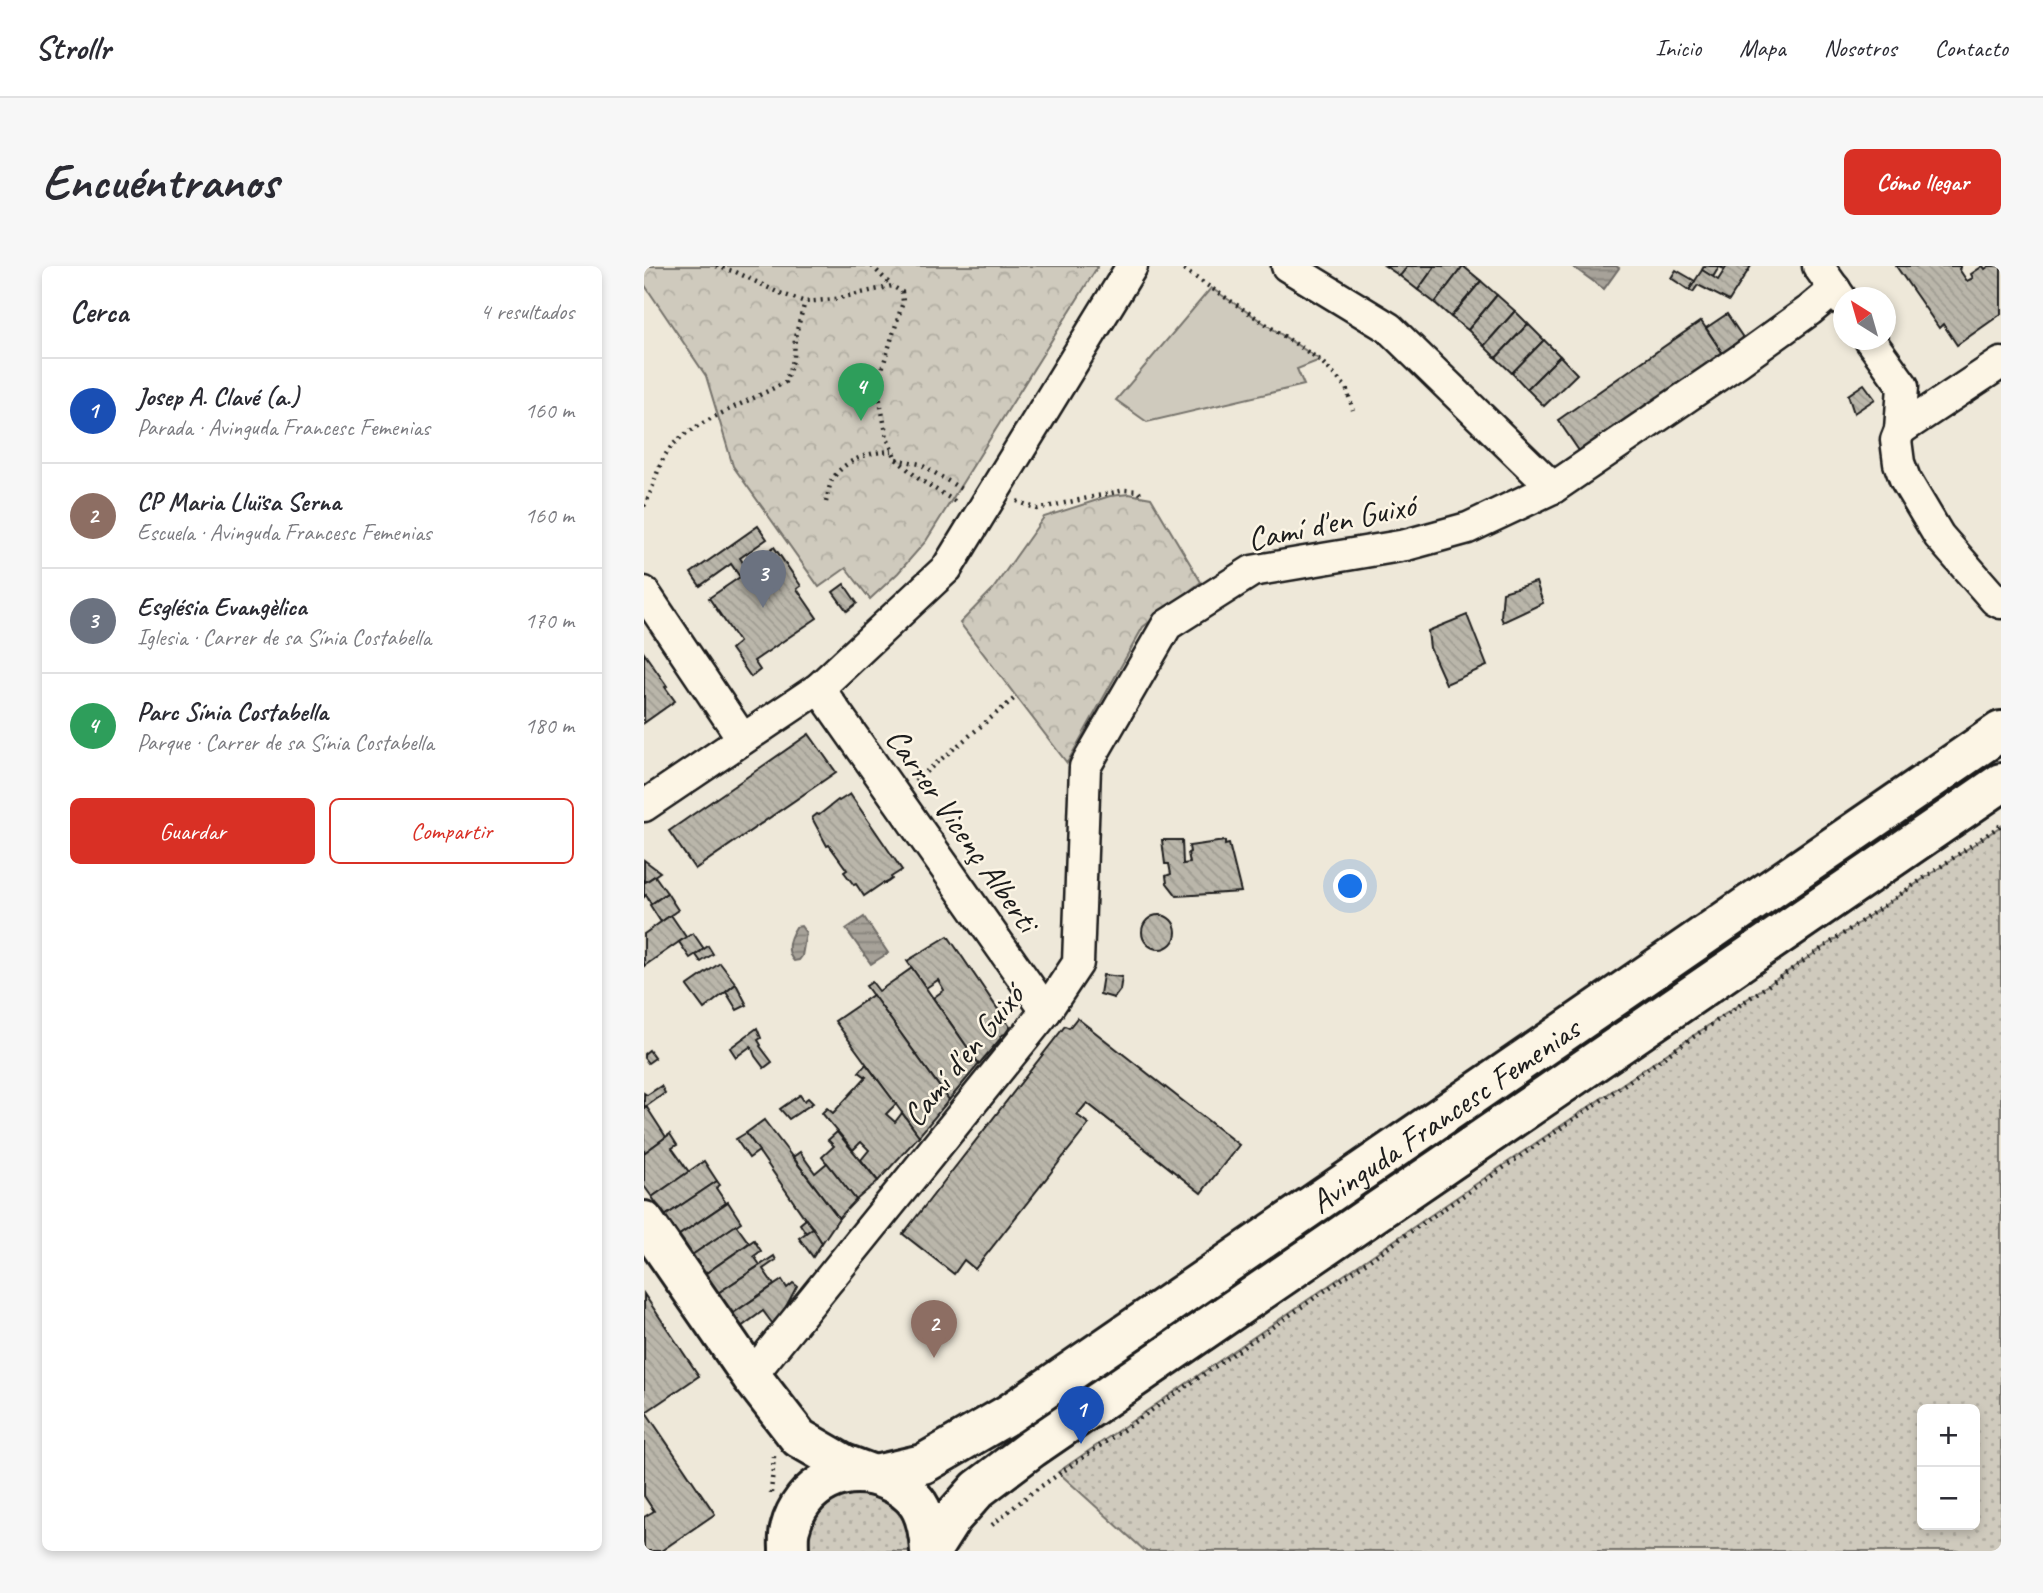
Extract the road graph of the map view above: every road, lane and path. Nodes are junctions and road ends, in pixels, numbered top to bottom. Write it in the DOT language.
graph roads {
  1 [pos="716,266"];
  2 [pos="872,266"];
  3 [pos="1132,266"];
  4 [pos="1178,266"];
  5 [pos="1287,266"];
  6 [pos="1827,278"];
  7 [pos="892,286"];
  8 [pos="805,302"];
  9 [pos="1877,350"];
  10 [pos="2001,363"];
  11 [pos="1353,410"];
  12 [pos="1900,430"];
  13 [pos="892,451"];
  14 [pos="895,459"];
  15 [pos="1553,488"];
  16 [pos="1143,497"];
  17 [pos="953,500"];
  18 [pos="826,502"];
  19 [pos="986,504"];
  20 [pos="1025,504"];
  21 [pos="644,506"];
  22 [pos="644,592"];
  23 [pos="2001,603"];
  24 [pos="819,688"];
  25 [pos="1016,697"];
  26 [pos="2001,731"];
  27 [pos="742,738"];
  28 [pos="2001,783"];
  29 [pos="896,797"];
  30 [pos="644,806"];
  31 [pos="2001,825"];
  32 [pos="1046,1011"];
  33 [pos="644,1221"];
  34 [pos="751,1376"];
  35 [pos="774,1445"];
  36 [pos="873,1475"];
  37 [pos="770,1499"];
  38 [pos="986,1530"];
  39 [pos="786,1545"];
  40 [pos="930,1551"];
  1 -- 8 [label="path"];
  2 -- 7 [label="path"];
  3 -- 19 [label="street"];
  4 -- 11 [label="path"];
  5 -- 15 [label="street"];
  6 -- 15 [label="street, Camí d'en Guixó"];
  7 -- 8 [label="path"];
  7 -- 13 [label="path"];
  8 -- 21 [label="path"];
  9 -- 12 [label="street"];
  10 -- 12 [label="street"];
  12 -- 23 [label="street"];
  13 -- 14 [label="path"];
  13 -- 18 [label="path"];
  14 -- 17 [label="path"];
  14 -- 19 [label="path"];
  15 -- 32 [label="street, Camí d'en Guixó"];
  16 -- 20 [label="path"];
  19 -- 24 [label="street"];
  22 -- 27 [label="street"];
  24 -- 27 [label="street"];
  24 -- 29 [label="street, Carrer Vicenç Alberti"];
  25 -- 29 [label="path"];
  26 -- 36 [label="main road, Avinguda Francesc Femenias"];
  27 -- 30 [label="street"];
  28 -- 40 [label="main road, Avinguda Francesc Femenias"];
  29 -- 32 [label="street, Carrer Vicenç Alberti"];
  31 -- 38 [label="path"];
  32 -- 34 [label="street, Camí d'en Guixó"];
  33 -- 34 [label="main road"];
  34 -- 36 [label="main road"];
  35 -- 37 [label="path"];
  36 -- 39 [label="main road, Avinguda Francesc Femenias"];
  36 -- 40 [label="main road"];
}
